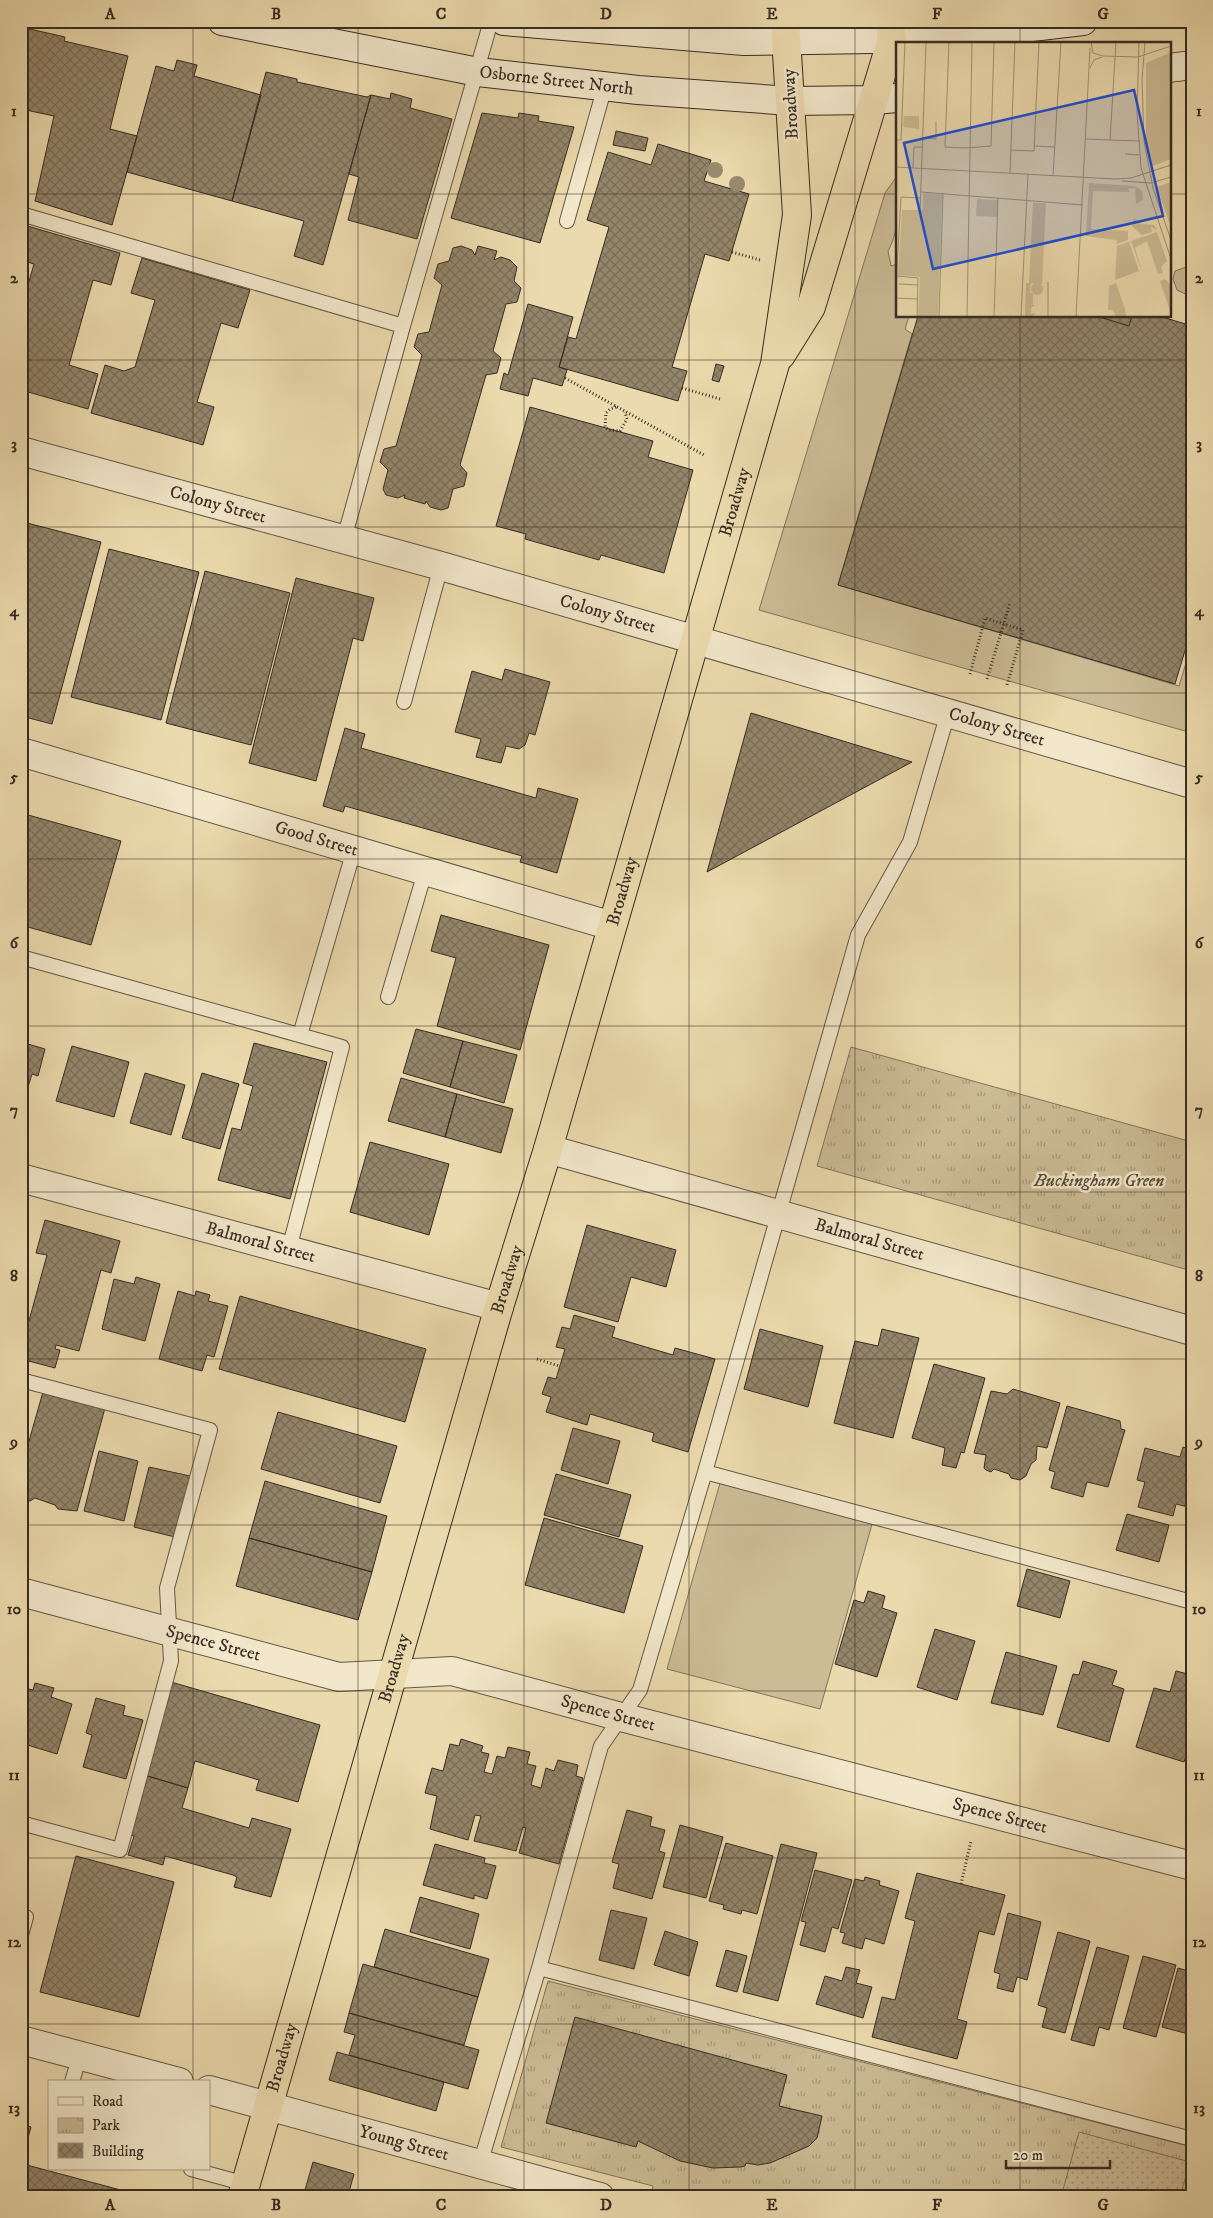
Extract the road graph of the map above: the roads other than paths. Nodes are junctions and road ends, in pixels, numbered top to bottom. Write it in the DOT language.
graph roads {
  1 [pos="222,21"];
  2 [pos="492,21"];
  3 [pos="504,21"];
  4 [pos="1084,21"];
  5 [pos="891,30"];
  6 [pos="786,31"];
  7 [pos="1192,66"];
  8 [pos="1170,68"];
  9 [pos="478,72"];
  10 [pos="605,86"];
  11 [pos="885,99"];
  12 [pos="791,101"];
  13 [pos="21,214"];
  14 [pos="567,221"];
  15 [pos="403,326"];
  16 [pos="775,364"];
  17 [pos="21,450"];
  18 [pos="344,539"];
  19 [pos="441,566"];
  20 [pos="694,641"];
  21 [pos="404,702"];
  22 [pos="948,713"];
  23 [pos="21,752"];
  24 [pos="1192,784"];
  25 [pos="354,850"];
  26 [pos="425,872"];
  27 [pos="612,926"];
  28 [pos="21,957"];
  29 [pos="388,997"];
  30 [pos="300,1035"];
  31 [pos="548,1149"];
  32 [pos="21,1178"];
  33 [pos="778,1216"];
  34 [pos="289,1249"];
  35 [pos="499,1307"];
  36 [pos="1192,1331"];
  37 [pos="21,1380"];
  38 [pos="705,1472"];
  39 [pos="21,1592"];
  40 [pos="1192,1602"];
  41 [pos="168,1632"];
  42 [pos="392,1674"];
  43 [pos="621,1717"];
  44 [pos="21,1823"];
  45 [pos="1192,1866"];
  46 [pos="21,1916"];
  47 [pos="21,1935"];
  48 [pos="539,1968"];
  49 [pos="21,2040"];
  50 [pos="80,2055"];
  51 [pos="73,2080"];
  52 [pos="172,2080"];
  53 [pos="210,2090"];
  54 [pos="268,2105"];
  55 [pos="1192,2139"];
  56 [pos="480,2164"];
  57 [pos="194,2170"];
  58 [pos="531,2188"];
  59 [pos="244,2190"];
  60 [pos="600,2197"];
  1 -- 9 [label="street, Osborne Street North"];
  2 -- 9 [label="lane"];
  3 -- 6 [label="street"];
  4 -- 5 [label="street"];
  5 -- 6 [label="street"];
  5 -- 11 [label="highway, Broadway"];
  6 -- 12 [label="highway, Broadway"];
  7 -- 8 [label="street"];
  9 -- 10 [label="street, Osborne Street North"];
  9 -- 15 [label="lane"];
  10 -- 12 [label="street, Osborne Street North"];
  10 -- 14 [label="lane"];
  11 -- 12 [label="street, Osborne Street North"];
  11 -- 16 [label="highway, Broadway"];
  12 -- 16 [label="highway, Broadway"];
  13 -- 15 [label="lane"];
  15 -- 18 [label="lane"];
  16 -- 20 [label="highway, Broadway"];
  17 -- 18 [label="street, Colony Street"];
  18 -- 19 [label="street, Colony Street"];
  19 -- 20 [label="street, Colony Street"];
  19 -- 21 [label="lane"];
  20 -- 22 [label="street, Colony Street"];
  20 -- 27 [label="highway, Broadway"];
  22 -- 24 [label="street, Colony Street"];
  22 -- 33 [label="lane"];
  23 -- 25 [label="street, Good Street"];
  25 -- 26 [label="street, Good Street"];
  25 -- 30 [label="lane"];
  26 -- 27 [label="street, Good Street"];
  26 -- 29 [label="lane"];
  27 -- 31 [label="highway, Broadway"];
  28 -- 30 [label="lane"];
  30 -- 34 [label="lane"];
  31 -- 33 [label="street, Balmoral Street"];
  31 -- 35 [label="highway, Broadway"];
  32 -- 34 [label="street, Balmoral Street"];
  33 -- 36 [label="street, Balmoral Street"];
  33 -- 38 [label="lane"];
  34 -- 35 [label="street, Balmoral Street"];
  35 -- 42 [label="highway, Broadway"];
  37 -- 41 [label="lane"];
  38 -- 40 [label="lane"];
  38 -- 43 [label="lane"];
  39 -- 41 [label="street, Spence Street"];
  41 -- 42 [label="street, Spence Street"];
  41 -- 44 [label="lane"];
  42 -- 43 [label="street, Spence Street"];
  42 -- 54 [label="highway, Broadway"];
  43 -- 45 [label="street, Spence Street"];
  43 -- 48 [label="lane"];
  46 -- 47 [label="lane"];
  48 -- 55 [label="lane"];
  48 -- 56 [label="lane"];
  49 -- 50 [label="street"];
  50 -- 51 [label="lane"];
  50 -- 52 [label="street"];
  53 -- 54 [label="street, Young Street"];
  54 -- 56 [label="street, Young Street"];
  54 -- 59 [label="highway, Broadway"];
  56 -- 58 [label="street, Young Street"];
  57 -- 59 [label="lane"];
  58 -- 60 [label="street, Young Street"];
}
